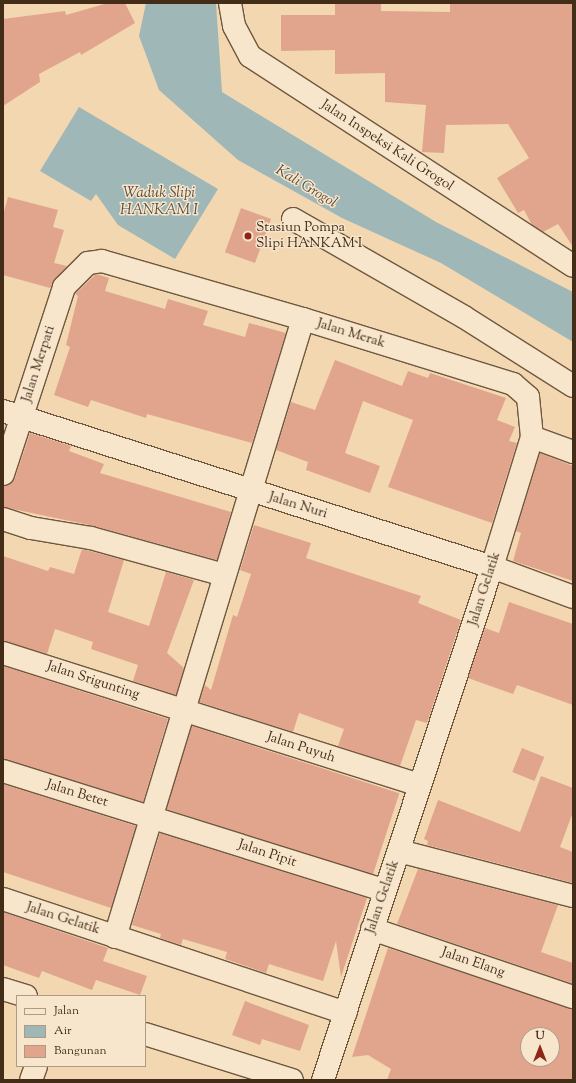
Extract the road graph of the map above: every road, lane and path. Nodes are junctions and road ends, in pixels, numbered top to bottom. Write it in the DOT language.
graph roads {
  1 [pos="230,3"];
  2 [pos="293,219"];
  3 [pos="88,263"];
  4 [pos="573,266"];
  5 [pos="303,319"];
  6 [pos="573,386"];
  7 [pos="12,415"];
  8 [pos="532,437"];
  9 [pos="573,452"];
  10 [pos="3,474"];
  11 [pos="250,491"];
  12 [pos="3,519"];
  13 [pos="492,568"];
  14 [pos="224,575"];
  15 [pos="573,597"];
  16 [pos="3,653"];
  17 [pos="184,710"];
  18 [pos="3,771"];
  19 [pos="419,785"];
  20 [pos="150,817"];
  21 [pos="398,851"];
  22 [pos="385,891"];
  23 [pos="573,896"];
  24 [pos="3,899"];
  25 [pos="372,929"];
  26 [pos="115,937"];
  27 [pos="3,989"];
  28 [pos="23,995"];
  29 [pos="573,997"];
  30 [pos="346,1013"];
  31 [pos="146,1034"];
  32 [pos="36,1067"];
  33 [pos="31,1080"];
  34 [pos="292,1080"];
  35 [pos="323,1080"];
  1 -- 4 [label="street, Jalan Inspeksi Kali Grogol"];
  2 -- 6 [label="street"];
  3 -- 5 [label="street, Jalan Merak"];
  3 -- 7 [label="street, Jalan Merpati"];
  5 -- 8 [label="street, Jalan Merak"];
  5 -- 11 [label="street"];
  7 -- 10 [label="street, Jalan Merpati"];
  7 -- 11 [label="street, Jalan Nuri"];
  8 -- 9 [label="street"];
  8 -- 13 [label="street, Jalan Gelatik"];
  11 -- 13 [label="street, Jalan Nuri"];
  11 -- 14 [label="street"];
  12 -- 14 [label="street"];
  13 -- 15 [label="street, Jalan Nuri"];
  13 -- 19 [label="street, Jalan Gelatik"];
  14 -- 17 [label="street"];
  16 -- 17 [label="street, Jalan Srigunting"];
  17 -- 19 [label="street, Jalan Puyuh"];
  17 -- 20 [label="street"];
  18 -- 20 [label="street, Jalan Betet"];
  19 -- 21 [label="street, Jalan Gelatik"];
  20 -- 22 [label="street, Jalan Pipit"];
  20 -- 26 [label="street"];
  21 -- 22 [label="street, Jalan Gelatik"];
  21 -- 23 [label="street"];
  22 -- 25 [label="street, Jalan Gelatik"];
  24 -- 26 [label="street, Jalan Gelatik"];
  25 -- 29 [label="street, Jalan Elang"];
  25 -- 30 [label="street, Jalan Gelatik"];
  26 -- 30 [label="street, Jalan Gelatik"];
  27 -- 28 [label="street"];
  30 -- 35 [label="street"];
  31 -- 34 [label="street"];
  32 -- 33 [label="street"];
}
